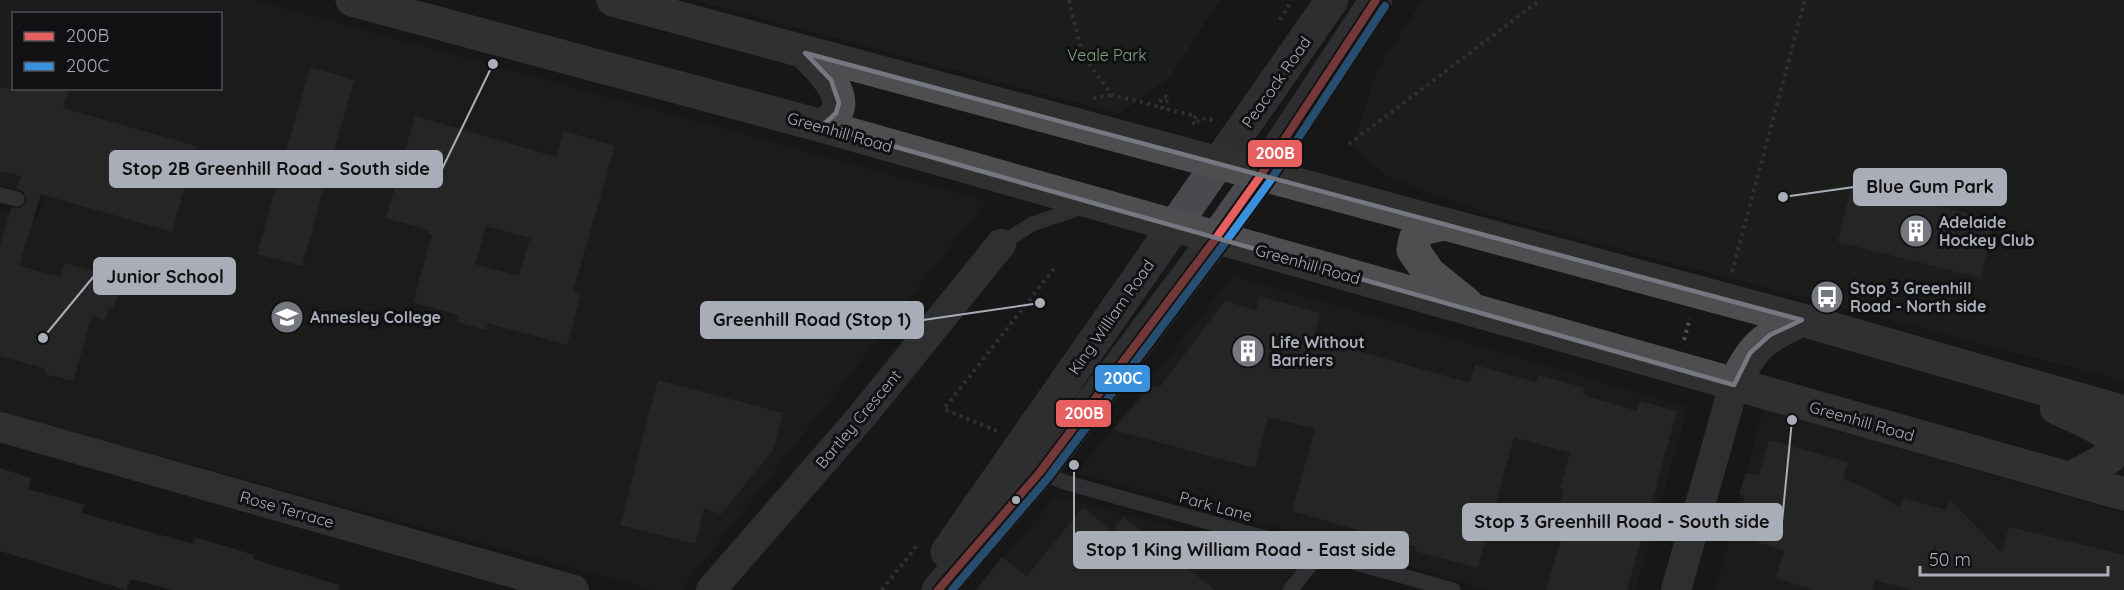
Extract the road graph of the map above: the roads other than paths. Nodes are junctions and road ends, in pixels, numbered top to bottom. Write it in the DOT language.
graph roads {
  1 [pos="352,0"];
  2 [pos="613,0"];
  3 [pos="1332,0"];
  4 [pos="1376,0"];
  5 [pos="806,53"];
  6 [pos="822,126"];
  7 [pos="1220,163"];
  8 [pos="1261,176"];
  9 [pos="0,195"];
  10 [pos="17,199"];
  11 [pos="1095,204"];
  12 [pos="1444,224"];
  13 [pos="1176,227"];
  14 [pos="1216,238"];
  15 [pos="1001,244"];
  16 [pos="1476,312"];
  17 [pos="1802,320"];
  18 [pos="1734,385"];
  19 [pos="2049,391"];
  20 [pos="2124,412"];
  21 [pos="0,428"];
  22 [pos="1040,472"];
  23 [pos="2069,479"];
  24 [pos="2124,494"];
  25 [pos="1320,553"];
  26 [pos="574,590"];
  27 [pos="711,590"];
  28 [pos="920,590"];
  29 [pos="938,590"];
  30 [pos="1290,590"];
  31 [pos="1453,590"];
  32 [pos="1676,590"];
  1 -- 6 [label="highway, Greenhill Road"];
  2 -- 5 [label="highway"];
  3 -- 7 [label="main road, Peacock Road"];
  4 -- 8 [label="main road"];
  5 -- 6 [label="highway"];
  5 -- 7 [label="highway"];
  6 -- 11 [label="highway, Greenhill Road"];
  7 -- 8 [label="highway"];
  7 -- 13 [label="main road, King William Road"];
  8 -- 12 [label="highway"];
  8 -- 14 [label="main road, King William Road"];
  9 -- 10 [label="lane"];
  11 -- 13 [label="highway, Greenhill Road"];
  11 -- 15 [label="lane"];
  12 -- 16 [label="highway"];
  12 -- 17 [label="highway"];
  13 -- 14 [label="highway, Greenhill Road"];
  13 -- 28 [label="main road, King William Road"];
  14 -- 16 [label="highway, Greenhill Road"];
  14 -- 22 [label="main road, King William Road"];
  15 -- 27 [label="street, Bartley Crescent"];
  16 -- 18 [label="highway, Greenhill Road"];
  17 -- 18 [label="highway"];
  17 -- 19 [label="highway"];
  18 -- 23 [label="highway, Greenhill Road"];
  18 -- 32 [label="street"];
  19 -- 20 [label="highway"];
  19 -- 23 [label="highway"];
  21 -- 26 [label="street, Rose Terrace"];
  22 -- 25 [label="lane, Park Lane"];
  22 -- 29 [label="main road, King William Road"];
  23 -- 24 [label="highway, Greenhill Road"];
  25 -- 30 [label="lane"];
  25 -- 31 [label="lane, Park Lane"];
}
